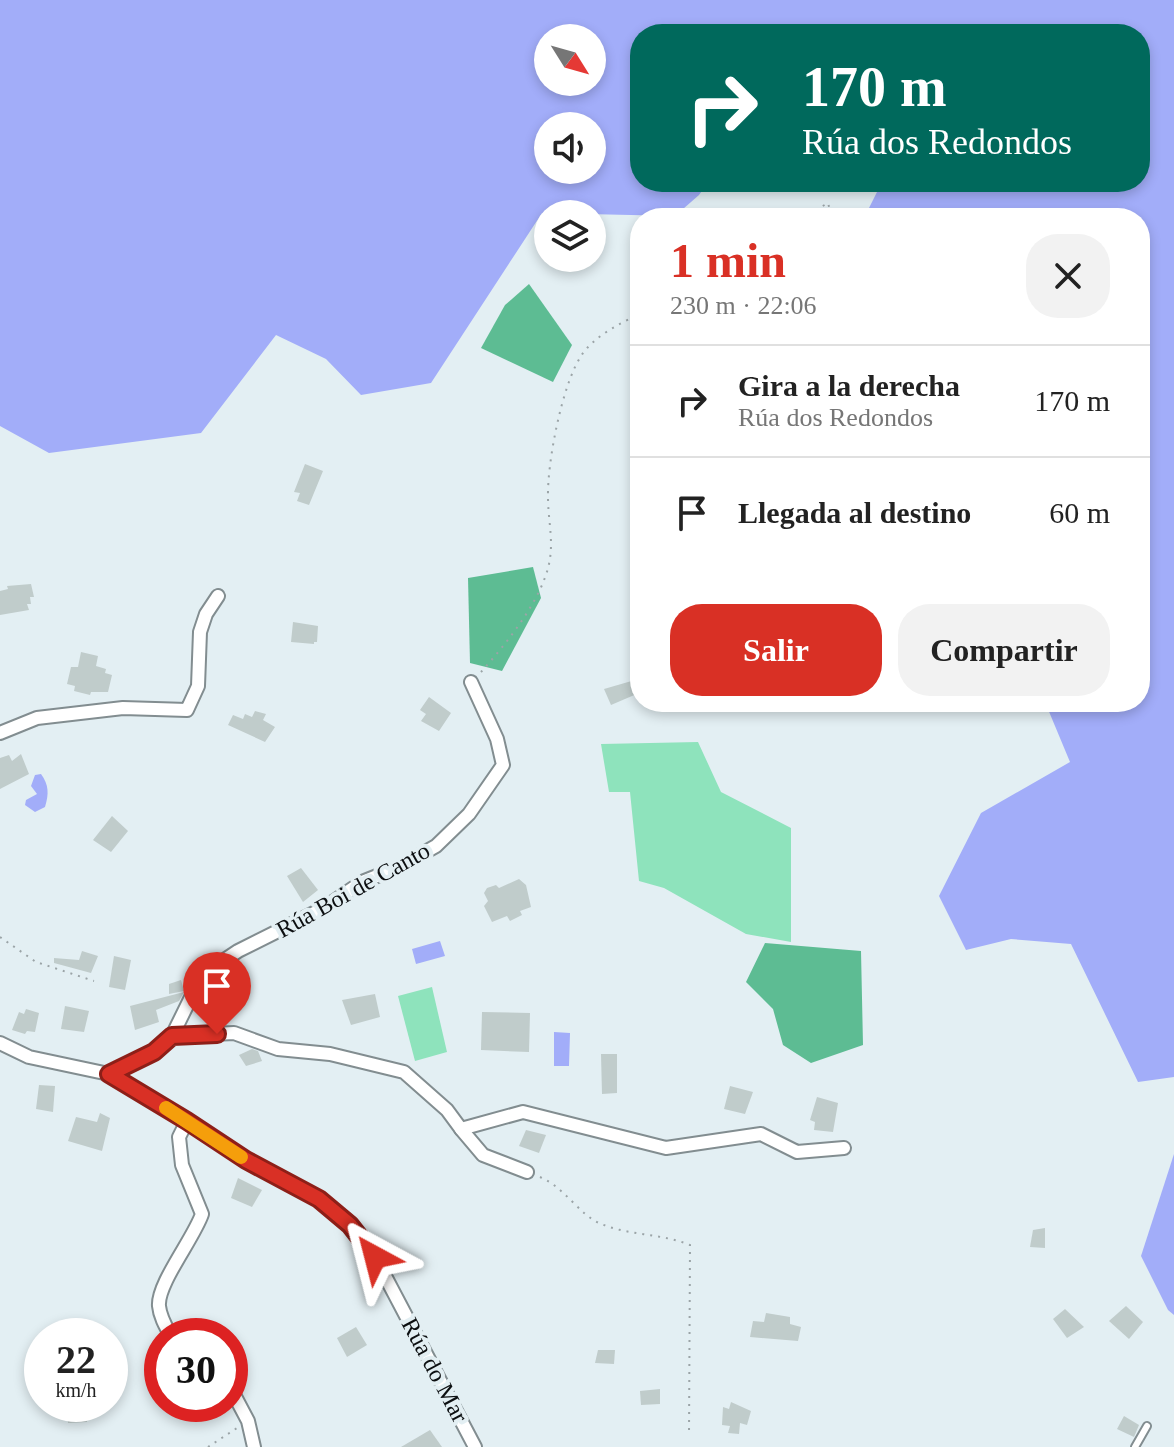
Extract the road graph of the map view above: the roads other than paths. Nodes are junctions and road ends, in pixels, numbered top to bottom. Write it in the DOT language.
graph roads {
  1 [pos="218,596"];
  2 [pos="471,682"];
  3 [pos="0,733"];
  4 [pos="172,1036"];
  5 [pos="0,1043"];
  6 [pos="109,1074"];
  7 [pos="187,1121"];
  8 [pos="461,1129"];
  9 [pos="844,1148"];
  10 [pos="527,1172"];
  11 [pos="164,1318"];
  12 [pos="248,1421"];
  13 [pos="1147,1426"];
  14 [pos="254,1447"];
  15 [pos="475,1447"];
  16 [pos="1135,1447"];
  1 -- 3 [label="street"];
  2 -- 4 [label="street, Rúa Boi de Canto"];
  4 -- 6 [label="street"];
  4 -- 8 [label="street"];
  5 -- 6 [label="street, Rúa do Mar"];
  6 -- 7 [label="street, Rúa do Mar"];
  7 -- 11 [label="street"];
  7 -- 15 [label="street, Rúa do Mar"];
  8 -- 9 [label="street"];
  8 -- 10 [label="street"];
  12 -- 14 [label="street"];
  13 -- 16 [label="lane"];
}
